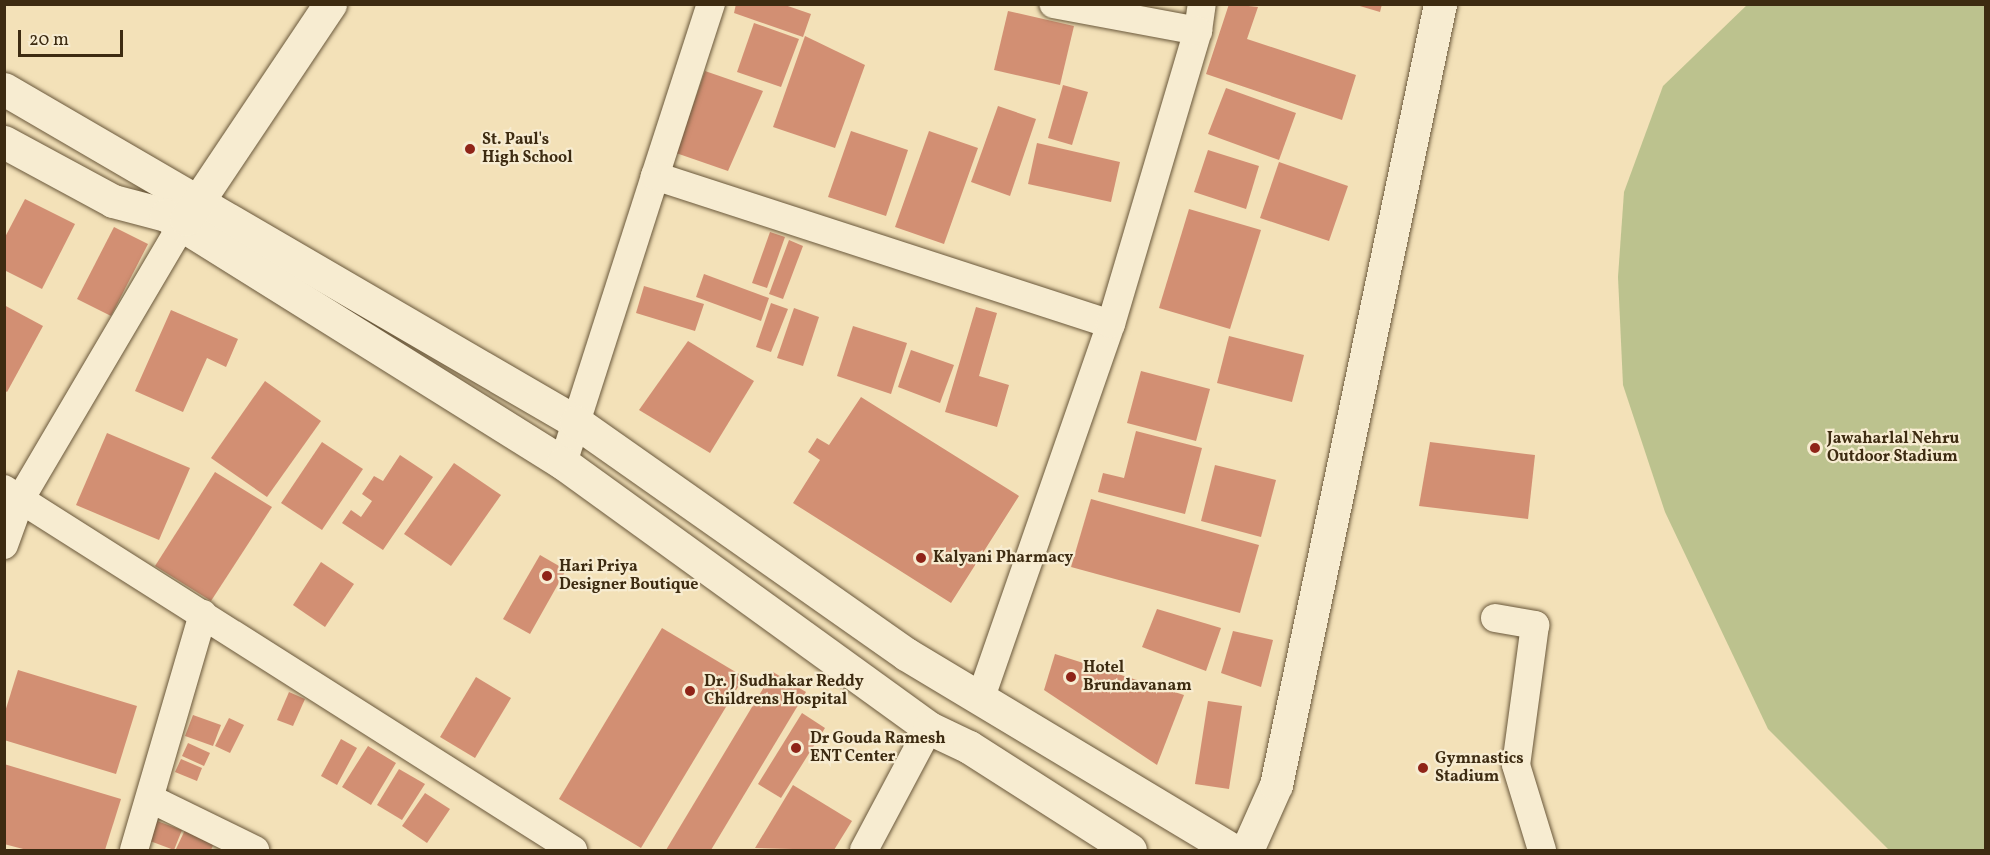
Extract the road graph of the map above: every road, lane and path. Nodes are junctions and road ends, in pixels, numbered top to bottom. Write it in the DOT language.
graph roads {
  1 [pos="330,4"];
  2 [pos="711,4"];
  3 [pos="1054,4"];
  4 [pos="1440,4"];
  5 [pos="1200,18"];
  6 [pos="4,90"];
  7 [pos="4,142"];
  8 [pos="655,176"];
  9 [pos="190,214"];
  10 [pos="1111,324"];
  11 [pos="576,422"];
  12 [pos="563,463"];
  13 [pos="13,493"];
  14 [pos="4,546"];
  15 [pos="203,614"];
  16 [pos="1495,618"];
  17 [pos="980,700"];
  18 [pos="929,728"];
  19 [pos="151,799"];
  20 [pos="134,850"];
  21 [pos="255,850"];
  22 [pos="573,850"];
  23 [pos="864,850"];
  24 [pos="1130,850"];
  25 [pos="1232,850"];
  26 [pos="1247,850"];
  27 [pos="1542,850"];
  1 -- 9 [label="street"];
  2 -- 8 [label="street"];
  3 -- 5 [label="street"];
  4 -- 26 [label="street"];
  5 -- 10 [label="street"];
  6 -- 9 [label="street"];
  7 -- 9 [label="street"];
  8 -- 10 [label="street"];
  8 -- 11 [label="street"];
  9 -- 11 [label="street"];
  9 -- 12 [label="street"];
  9 -- 13 [label="street"];
  10 -- 17 [label="street"];
  11 -- 12 [label="street"];
  11 -- 17 [label="street"];
  12 -- 18 [label="street"];
  13 -- 14 [label="street"];
  13 -- 15 [label="street"];
  15 -- 19 [label="street"];
  15 -- 22 [label="street"];
  16 -- 27 [label="street"];
  17 -- 25 [label="street"];
  18 -- 23 [label="street"];
  18 -- 24 [label="street"];
  19 -- 20 [label="street"];
  19 -- 21 [label="street"];
}
